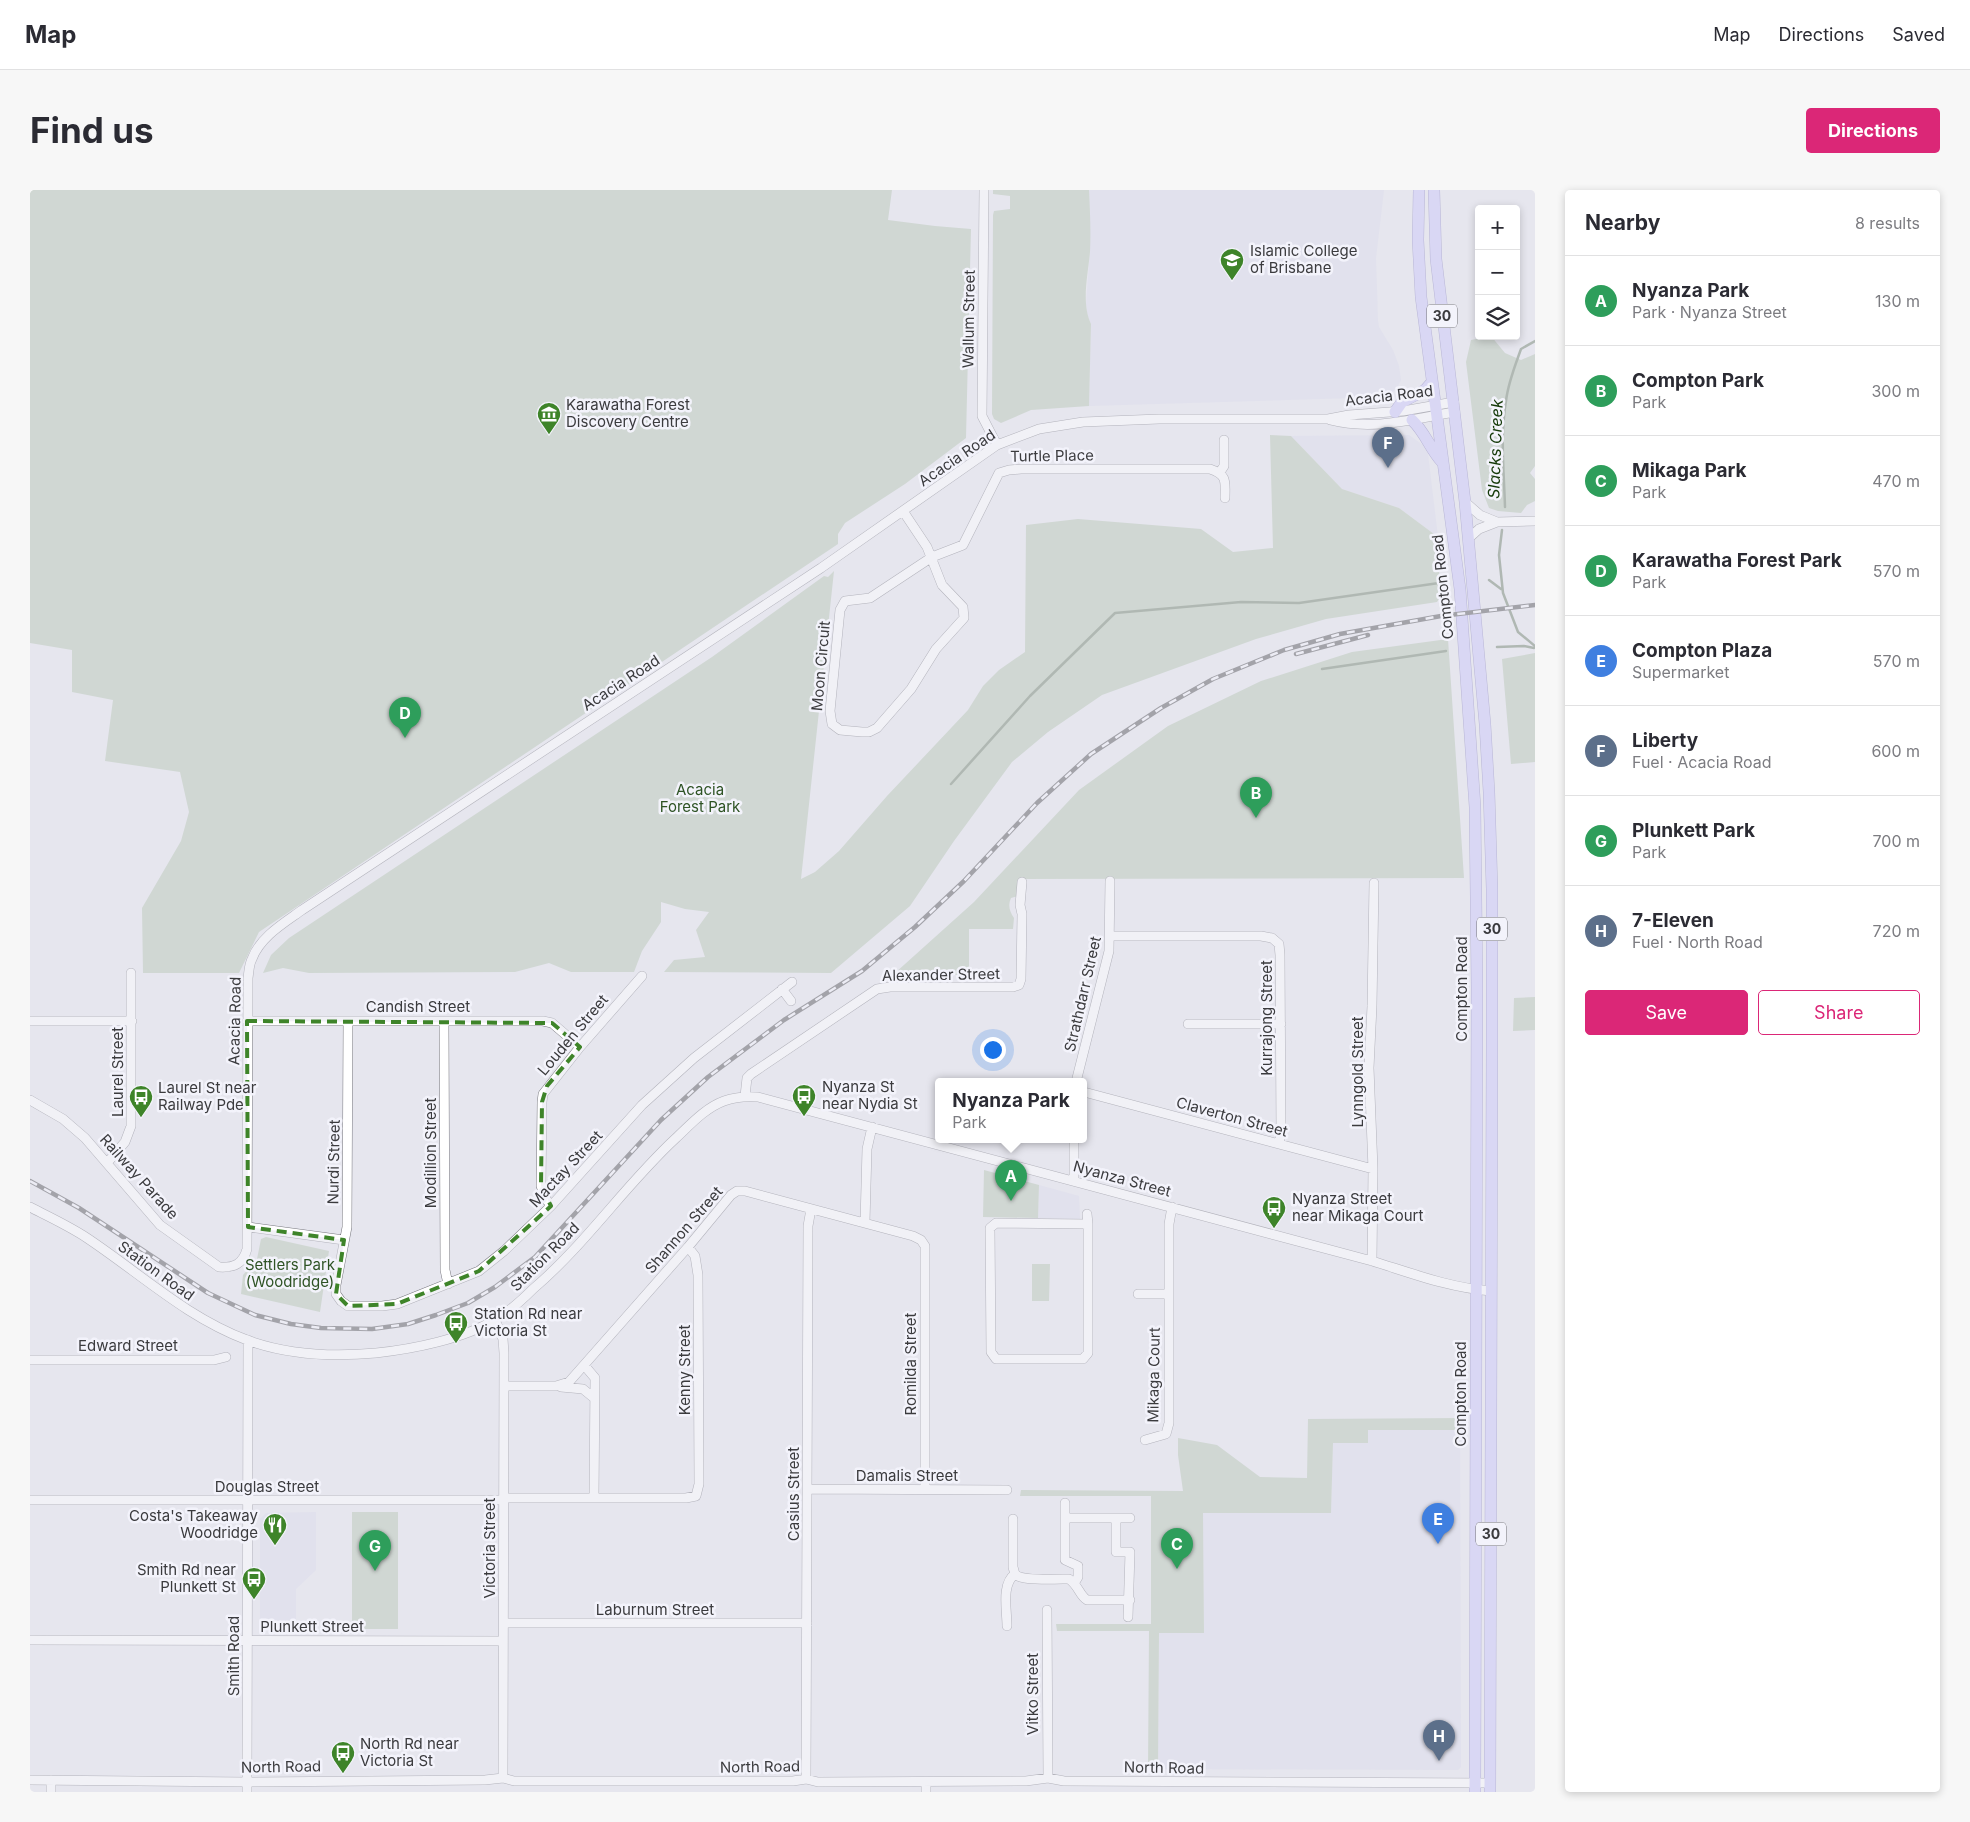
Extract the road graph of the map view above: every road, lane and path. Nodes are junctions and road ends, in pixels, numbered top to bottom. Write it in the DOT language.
graph roads {
  1 [pos="984,190"];
  2 [pos="1418,190"];
  3 [pos="1434,190"];
  4 [pos="1432,382"];
  5 [pos="1454,407"];
  6 [pos="1436,410"];
  7 [pos="1395,412"];
  8 [pos="1328,419"];
  9 [pos="1412,420"];
  10 [pos="1224,440"];
  11 [pos="997,445"];
  12 [pos="1443,463"];
  13 [pos="1220,472"];
  14 [pos="1225,498"];
  15 [pos="1465,502"];
  16 [pos="903,511"];
  17 [pos="1535,521"];
  18 [pos="1497,522"];
  19 [pos="1469,538"];
  20 [pos="932,557"];
  21 [pos="1487,755"];
  22 [pos="1473,779"];
  23 [pos="1022,882"];
  24 [pos="1110,882"];
  25 [pos="1374,883"];
  26 [pos="1111,936"];
  27 [pos="131,973"];
  28 [pos="642,976"];
  29 [pos="792,982"];
  30 [pos="782,990"];
  31 [pos="791,1001"];
  32 [pos="30,1021"];
  33 [pos="132,1021"];
  34 [pos="247,1021"];
  35 [pos="348,1021"];
  36 [pos="444,1021"];
  37 [pos="1188,1024"];
  38 [pos="1281,1024"];
  39 [pos="580,1047"];
  40 [pos="1077,1078"];
  41 [pos="1087,1093"];
  42 [pos="745,1096"];
  43 [pos="30,1100"];
  44 [pos="872,1127"];
  45 [pos="1074,1143"];
  46 [pos="1279,1143"];
  47 [pos="107,1163"];
  48 [pos="1373,1168"];
  49 [pos="1074,1181"];
  50 [pos="551,1206"];
  51 [pos="30,1207"];
  52 [pos="1172,1207"];
  53 [pos="811,1209"];
  54 [pos="1087,1214"];
  55 [pos="865,1222"];
  56 [pos="1088,1224"];
  57 [pos="248,1227"];
  58 [pos="344,1240"];
  59 [pos="922,1240"];
  60 [pos="688,1247"];
  61 [pos="1372,1261"];
  62 [pos="230,1268"];
  63 [pos="448,1284"];
  64 [pos="1476,1290"];
  65 [pos="1490,1291"];
  66 [pos="1138,1294"];
  67 [pos="1169,1294"];
  68 [pos="342,1301"];
  69 [pos="496,1320"];
  70 [pos="248,1340"];
  71 [pos="598,1349"];
  72 [pos="226,1357"];
  73 [pos="30,1360"];
  74 [pos="582,1367"];
  75 [pos="595,1378"];
  76 [pos="505,1386"];
  77 [pos="556,1386"];
  78 [pos="594,1397"];
  79 [pos="1145,1440"];
  80 [pos="808,1489"];
  81 [pos="925,1489"];
  82 [pos="1007,1490"];
  83 [pos="696,1496"];
  84 [pos="594,1498"];
  85 [pos="504,1499"];
  86 [pos="30,1500"];
  87 [pos="247,1501"];
  88 [pos="1065,1503"];
  89 [pos="1065,1518"];
  90 [pos="1116,1518"];
  91 [pos="1130,1518"];
  92 [pos="1013,1519"];
  93 [pos="1015,1574"];
  94 [pos="1074,1582"];
  95 [pos="1130,1600"];
  96 [pos="1047,1610"];
  97 [pos="1128,1617"];
  98 [pos="504,1623"];
  99 [pos="807,1624"];
  100 [pos="1007,1626"];
  101 [pos="30,1640"];
  102 [pos="247,1641"];
  103 [pos="503,1641"];
  104 [pos="503,1778"];
  105 [pos="1048,1778"];
  106 [pos="806,1779"];
  107 [pos="30,1780"];
  108 [pos="51,1780"];
  109 [pos="247,1782"];
  110 [pos="926,1782"];
  111 [pos="1168,1787"];
  112 [pos="1475,1787"];
  113 [pos="1490,1787"];
  114 [pos="51,1792"];
  115 [pos="247,1792"];
  116 [pos="926,1792"];
  1 -- 11 [label="street, Wallum Street"];
  2 -- 4 [label="main road, Compton Road / 30"];
  3 -- 5 [label="main road, Compton Road / 30"];
  4 -- 6 [label="main road, Compton Road / 30"];
  4 -- 7 [label="main road"];
  5 -- 6 [label="street, Acacia Road"];
  5 -- 15 [label="main road, Compton Road / 30"];
  6 -- 7 [label="street, Acacia Road"];
  6 -- 9 [label="street, Acacia Road"];
  6 -- 12 [label="main road, Compton Road / 30"];
  7 -- 8 [label="street, Acacia Road"];
  8 -- 9 [label="street, Acacia Road"];
  8 -- 11 [label="street, Acacia Road"];
  9 -- 12 [label="main road"];
  10 -- 13 [label="street"];
  11 -- 16 [label="street, Acacia Road"];
  12 -- 22 [label="main road, Compton Road / 30"];
  13 -- 14 [label="street"];
  13 -- 20 [label="street, Turtle Place"];
  15 -- 18 [label="street"];
  15 -- 19 [label="main road, Compton Road / 30"];
  16 -- 20 [label="street, Moon Circuit"];
  16 -- 34 [label="street, Acacia Road"];
  17 -- 18 [label="street"];
  18 -- 19 [label="street"];
  19 -- 21 [label="main road, Compton Road / 30"];
  20 -- 20 [label="street, Moon Circuit"];
  21 -- 22 [label="main road"];
  21 -- 65 [label="main road, Compton Road / 30"];
  22 -- 64 [label="main road, Compton Road / 30"];
  23 -- 42 [label="street, Alexander Street"];
  24 -- 26 [label="street, Strathdarr Street"];
  25 -- 48 [label="street, Lynngold Street"];
  26 -- 38 [label="street, Kurrajong Street"];
  26 -- 40 [label="street, Strathdarr Street"];
  27 -- 33 [label="street, Laurel Street"];
  28 -- 39 [label="street, Louden Street"];
  29 -- 30 [label="street, Mactay Street"];
  30 -- 31 [label="street"];
  30 -- 50 [label="street, Mactay Street"];
  32 -- 33 [label="street"];
  33 -- 47 [label="street, Laurel Street"];
  34 -- 35 [label="street, Candish Street"];
  34 -- 57 [label="street, Acacia Road"];
  35 -- 36 [label="street, Candish Street"];
  35 -- 58 [label="street, Nurdi Street"];
  36 -- 39 [label="street, Candish Street"];
  36 -- 63 [label="street, Modillion Street"];
  37 -- 38 [label="street"];
  38 -- 46 [label="street, Kurrajong Street"];
  39 -- 50 [label="street, Louden Street"];
  41 -- 46 [label="street, Claverton Street"];
  42 -- 44 [label="street, Nyanza Street"];
  42 -- 69 [label="street, Station Road"];
  43 -- 47 [label="street, Railway Parade"];
  44 -- 49 [label="street, Nyanza Street"];
  44 -- 55 [label="street"];
  45 -- 49 [label="street"];
  46 -- 48 [label="street, Claverton Street"];
  47 -- 62 [label="street, Railway Parade"];
  48 -- 61 [label="street, Lynngold Street"];
  49 -- 52 [label="street, Nyanza Street"];
  50 -- 63 [label="street, Mactay Street"];
  51 -- 70 [label="street, Station Road"];
  52 -- 61 [label="street, Nyanza Street"];
  52 -- 67 [label="street, Mikaga Court"];
  53 -- 55 [label="street, Shannon Street"];
  53 -- 60 [label="street, Shannon Street"];
  53 -- 80 [label="street, Casius Street"];
  54 -- 56 [label="street"];
  55 -- 59 [label="street, Shannon Street"];
  56 -- 56 [label="street"];
  57 -- 58 [label="street"];
  57 -- 62 [label="street, Acacia Road"];
  58 -- 68 [label="street, Nurdi Street"];
  59 -- 81 [label="street, Romilda Street"];
  60 -- 71 [label="street, Shannon Street"];
  60 -- 83 [label="street, Kenny Street"];
  61 -- 64 [label="street, Nyanza Street"];
  63 -- 68 [label="street, Mactay Street"];
  64 -- 65 [label="street, Nyanza Street"];
  64 -- 112 [label="main road, Compton Road / 30"];
  65 -- 113 [label="main road, Compton Road / 30"];
  66 -- 67 [label="street"];
  67 -- 79 [label="street, Mikaga Court"];
  69 -- 70 [label="street, Station Road"];
  69 -- 76 [label="street, Victoria Street"];
  70 -- 87 [label="street, Smith Road"];
  71 -- 74 [label="street, Shannon Street"];
  71 -- 75 [label="street"];
  72 -- 73 [label="street, Edward Street"];
  74 -- 75 [label="street"];
  74 -- 77 [label="street, Shannon Street"];
  74 -- 78 [label="street"];
  75 -- 78 [label="street"];
  76 -- 77 [label="street"];
  76 -- 85 [label="street, Victoria Street"];
  77 -- 78 [label="street"];
  78 -- 84 [label="street"];
  80 -- 81 [label="street, Damalis Street"];
  80 -- 99 [label="street, Casius Street"];
  81 -- 82 [label="street, Damalis Street"];
  83 -- 84 [label="street, Douglas Street"];
  84 -- 85 [label="street, Douglas Street"];
  85 -- 87 [label="street, Douglas Street"];
  85 -- 98 [label="street, Victoria Street"];
  86 -- 87 [label="street, Douglas Street"];
  87 -- 102 [label="street, Smith Road"];
  88 -- 89 [label="street"];
  89 -- 90 [label="street"];
  89 -- 94 [label="street"];
  90 -- 91 [label="street"];
  90 -- 95 [label="street"];
  92 -- 93 [label="street"];
  93 -- 94 [label="street"];
  93 -- 100 [label="street"];
  94 -- 95 [label="street"];
  95 -- 97 [label="street"];
  96 -- 105 [label="street, Vitko Street"];
  98 -- 99 [label="street, Laburnum Street"];
  98 -- 103 [label="street, Victoria Street"];
  99 -- 106 [label="street, Casius Street"];
  101 -- 102 [label="street, Plunkett Street"];
  102 -- 103 [label="street, Plunkett Street"];
  102 -- 109 [label="street, Smith Road"];
  103 -- 104 [label="street, Victoria Street"];
  104 -- 106 [label="street, North Road"];
  104 -- 109 [label="street, North Road"];
  105 -- 110 [label="street, North Road"];
  105 -- 111 [label="street, North Road"];
  106 -- 110 [label="street, North Road"];
  107 -- 108 [label="street, North Road"];
  108 -- 109 [label="street, North Road"];
  108 -- 114 [label="street"];
  109 -- 115 [label="street, Smith Road"];
  110 -- 116 [label="street"];
  111 -- 112 [label="street, North Road"];
  112 -- 113 [label="street, North Road"];
}
